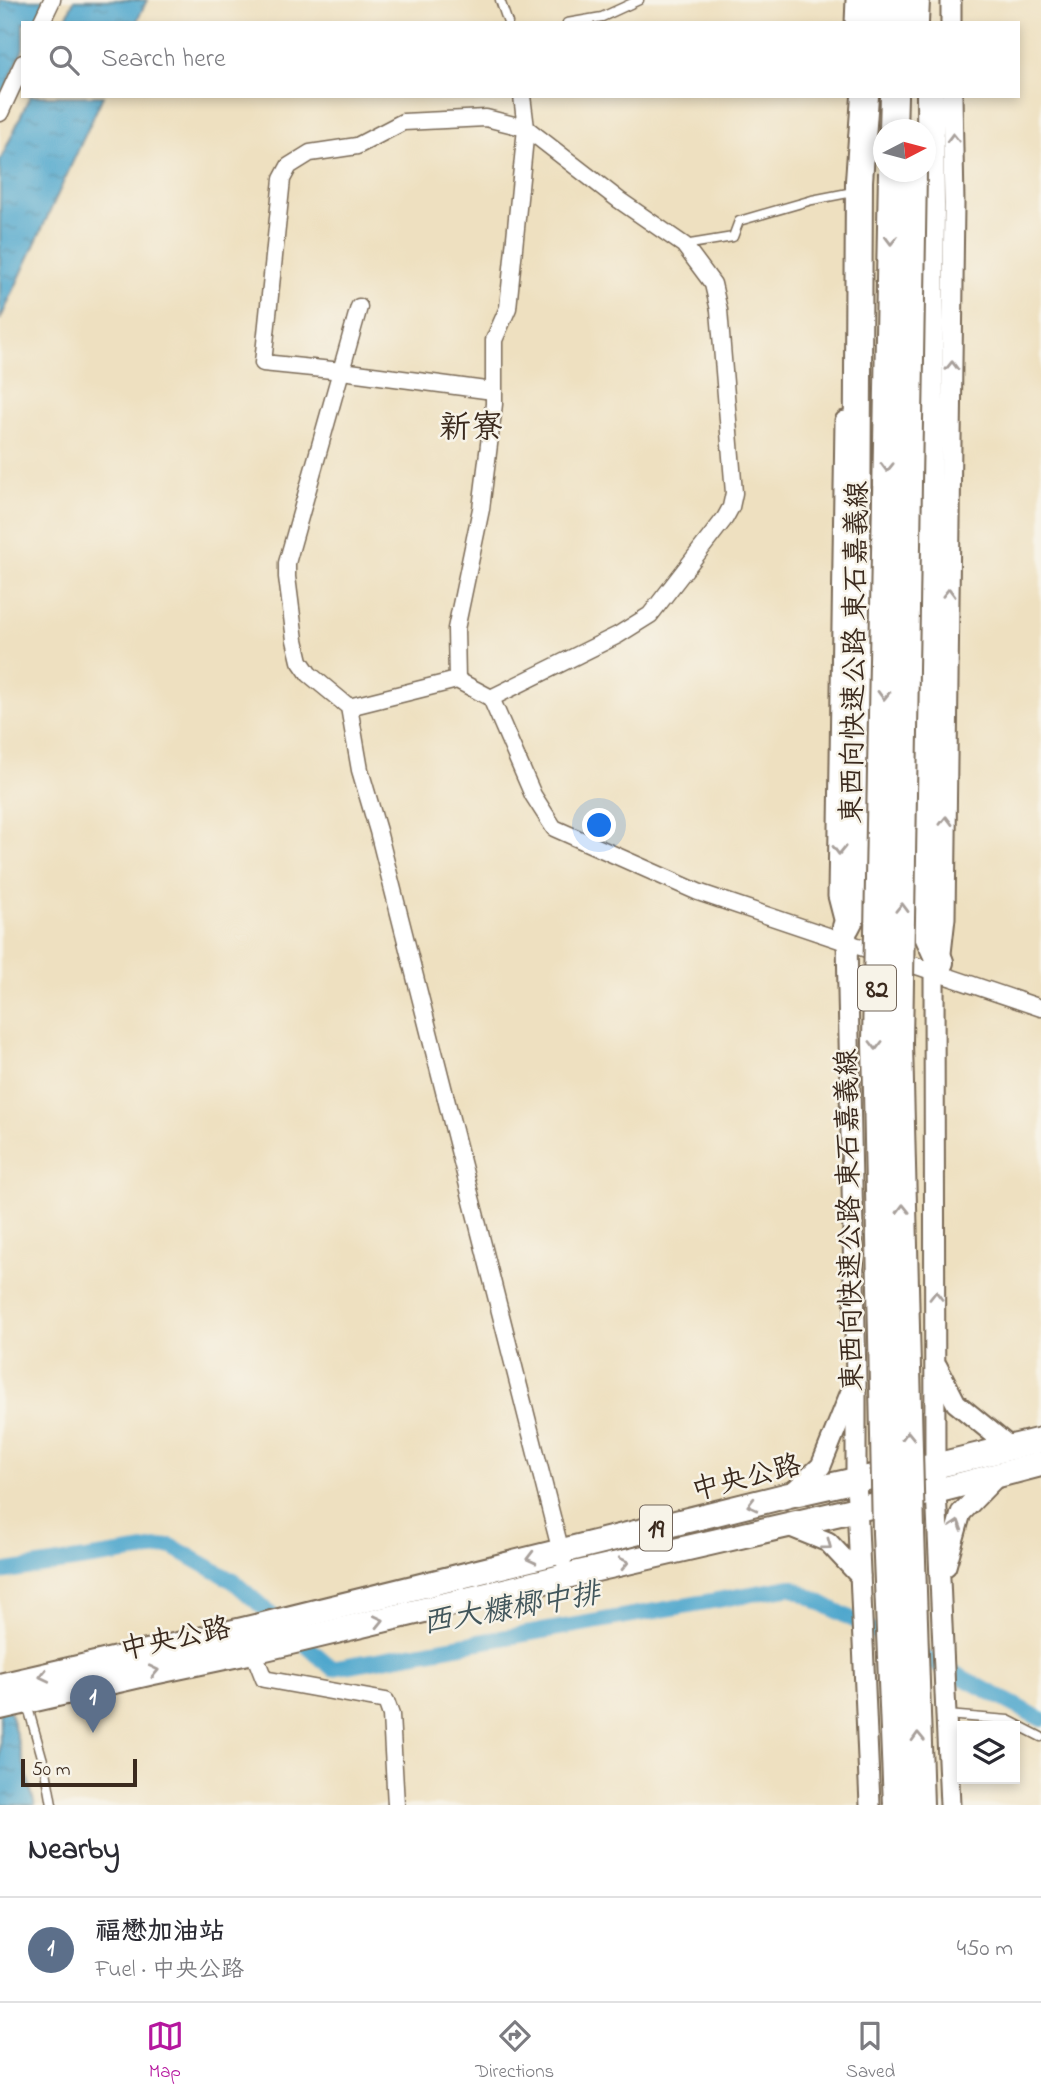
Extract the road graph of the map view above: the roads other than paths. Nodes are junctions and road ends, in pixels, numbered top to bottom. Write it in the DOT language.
graph roads {
  1 [pos="52,0"];
  2 [pos="500,0"];
  3 [pos="639,0"];
  4 [pos="856,0"];
  5 [pos="872,0"];
  6 [pos="895,0"];
  7 [pos="916,0"];
  8 [pos="929,0"];
  9 [pos="951,0"];
  10 [pos="42,21"];
  11 [pos="507,21"];
  12 [pos="579,21"];
  13 [pos="855,21"];
  14 [pos="870,21"];
  15 [pos="895,21"];
  16 [pos="915,21"];
  17 [pos="929,21"];
  18 [pos="951,21"];
  19 [pos="21,67"];
  20 [pos="522,98"];
  21 [pos="852,98"];
  22 [pos="865,98"];
  23 [pos="894,98"];
  24 [pos="914,98"];
  25 [pos="930,98"];
  26 [pos="952,98"];
  27 [pos="0,113"];
  28 [pos="893,119"];
  29 [pos="913,119"];
  30 [pos="526,128"];
  31 [pos="892,182"];
  32 [pos="913,182"];
  33 [pos="848,193"];
  34 [pos="684,245"];
  35 [pos="359,307"];
  36 [pos="342,370"];
  37 [pos="493,391"];
  38 [pos="457,680"];
  39 [pos="491,698"];
  40 [pos="349,707"];
  41 [pos="847,934"];
  42 [pos="937,968"];
  43 [pos="1041,1008"];
  44 [pos="936,1364"];
  45 [pos="856,1379"];
  46 [pos="1041,1440"];
  47 [pos="1010,1447"];
  48 [pos="1041,1464"];
  49 [pos="935,1465"];
  50 [pos="998,1475"];
  51 [pos="856,1480"];
  52 [pos="936,1491"];
  53 [pos="789,1495"];
  54 [pos="857,1510"];
  55 [pos="786,1525"];
  56 [pos="562,1551"];
  57 [pos="566,1576"];
  58 [pos="860,1580"];
  59 [pos="940,1587"];
  60 [pos="308,1626"];
  61 [pos="257,1642"];
  62 [pos="11,1696"];
  63 [pos="946,1714"];
  64 [pos="1041,1737"];
  65 [pos="52,1805"];
  66 [pos="396,1805"];
  67 [pos="870,1805"];
  68 [pos="897,1805"];
  69 [pos="920,1805"];
  70 [pos="950,1805"];
  1 -- 10 [label="street"];
  2 -- 11 [label="lane"];
  3 -- 12 [label="lane"];
  4 -- 13 [label="street"];
  5 -- 14 [label="highway"];
  6 -- 15 [label="highway"];
  7 -- 16 [label="highway"];
  8 -- 17 [label="highway"];
  9 -- 18 [label="street"];
  19 -- 27 [label="street"];
  20 -- 30 [label="street"];
  21 -- 33 [label="street"];
  22 -- 41 [label="highway"];
  23 -- 28 [label="highway"];
  24 -- 29 [label="highway"];
  25 -- 42 [label="highway"];
  42 -- 26 [label="street, one-way"];
  30 -- 34 [label="street"];
  30 -- 36 [label="street"];
  30 -- 37 [label="street"];
  31 -- 68 [label="highway, 東西向快速公路 東石嘉義線 / 82, one-way, bridge"];
  69 -- 32 [label="highway, 東西向快速公路 東石嘉義線 / 82, one-way, bridge"];
  33 -- 34 [label="lane"];
  33 -- 41 [label="street, one-way"];
  34 -- 39 [label="street"];
  35 -- 36 [label="street"];
  36 -- 37 [label="street"];
  36 -- 40 [label="street"];
  37 -- 38 [label="street"];
  38 -- 39 [label="street"];
  38 -- 40 [label="street"];
  39 -- 41 [label="street"];
  40 -- 56 [label="street"];
  41 -- 42 [label="street"];
  41 -- 45 [label="street"];
  42 -- 43 [label="street"];
  44 -- 42 [label="street, one-way"];
  44 -- 47 [label="street"];
  44 -- 49 [label="street"];
  45 -- 51 [label="street"];
  45 -- 53 [label="street"];
  46 -- 47 [label="main road, 中央公路 / 19"];
  47 -- 49 [label="main road, 中央公路 / 19"];
  48 -- 50 [label="main road, 中央公路 / 19"];
  49 -- 51 [label="main road, 中央公路 / 19"];
  49 -- 52 [label="street"];
  50 -- 52 [label="main road, 中央公路 / 19"];
  59 -- 50 [label="street, one-way"];
  51 -- 53 [label="main road, 中央公路 / 19"];
  51 -- 54 [label="street"];
  52 -- 54 [label="main road, 中央公路 / 19"];
  52 -- 59 [label="street"];
  53 -- 56 [label="main road, 中央公路 / 19, one-way"];
  54 -- 55 [label="main road, 中央公路 / 19"];
  54 -- 58 [label="street"];
  57 -- 55 [label="main road, 中央公路 / 19, one-way"];
  55 -- 58 [label="street, one-way"];
  56 -- 57 [label="street"];
  56 -- 60 [label="main road, 中央公路 / 19, one-way"];
  60 -- 57 [label="main road, 中央公路 / 19, one-way"];
  58 -- 67 [label="street"];
  59 -- 63 [label="street"];
  60 -- 61 [label="main road, 19"];
  61 -- 62 [label="main road, 中央公路 / 19"];
  61 -- 66 [label="street"];
  62 -- 65 [label="lane"];
  63 -- 64 [label="lane"];
  63 -- 70 [label="street"];
}
